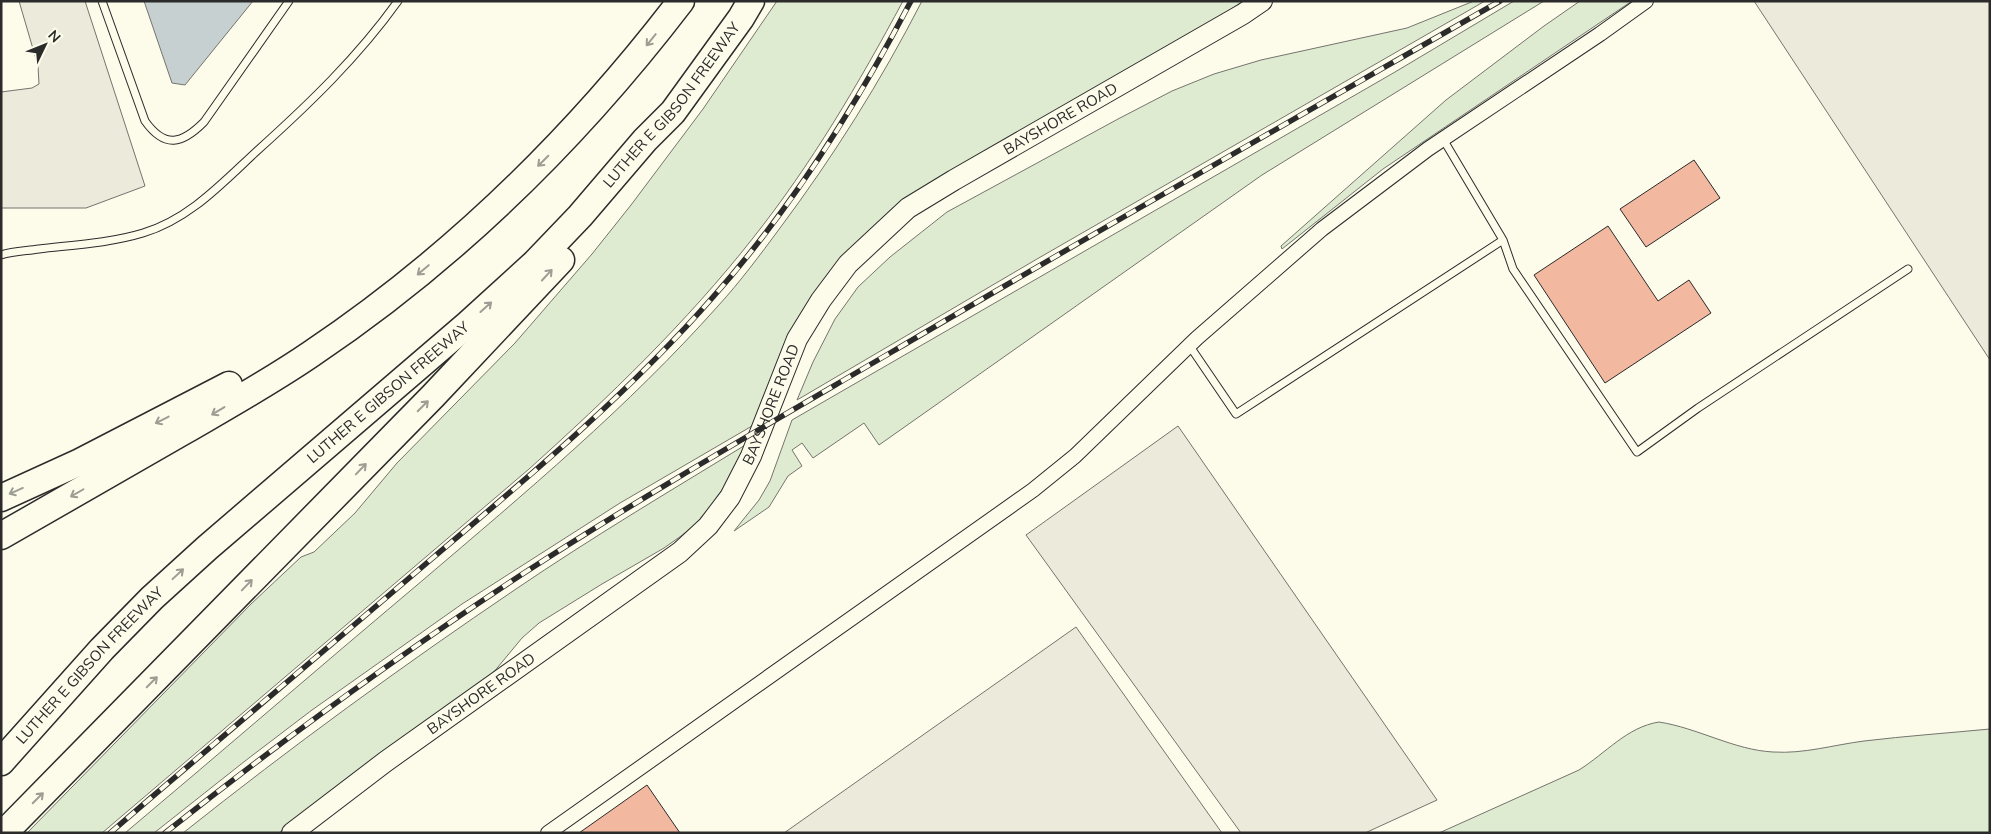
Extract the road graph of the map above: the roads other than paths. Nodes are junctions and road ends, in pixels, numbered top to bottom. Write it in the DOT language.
graph roads {
  1 [pos="102,1"];
  2 [pos="289,1"];
  3 [pos="398,1"];
  4 [pos="681,1"];
  5 [pos="751,1"];
  6 [pos="1262,1"];
  7 [pos="1646,1"];
  8 [pos="672,112"];
  9 [pos="1443,139"];
  10 [pos="1504,240"];
  11 [pos="1,255"];
  12 [pos="1908,269"];
  13 [pos="389,297"];
  14 [pos="1189,345"];
  15 [pos="1,498"];
  16 [pos="1,536"];
  17 [pos="1,762"];
  18 [pos="4,833"];
  19 [pos="292,833"];
  20 [pos="548,833"];
  1 -- 2 [label="lane"];
  3 -- 11 [label="lane"];
  4 -- 13 [label="highway, one-way"];
  5 -- 8 [label="highway, LUTHER E GIBSON FREEWAY"];
  6 -- 19 [label="street, BAYSHORE ROAD"];
  7 -- 9 [label="street"];
  17 -- 8 [label="highway, LUTHER E GIBSON FREEWAY, one-way"];
  18 -- 8 [label="highway, one-way"];
  9 -- 10 [label="lane"];
  9 -- 14 [label="street"];
  10 -- 12 [label="lane"];
  10 -- 14 [label="lane"];
  13 -- 15 [label="highway, one-way"];
  13 -- 16 [label="highway, one-way"];
  14 -- 20 [label="street"];
}
